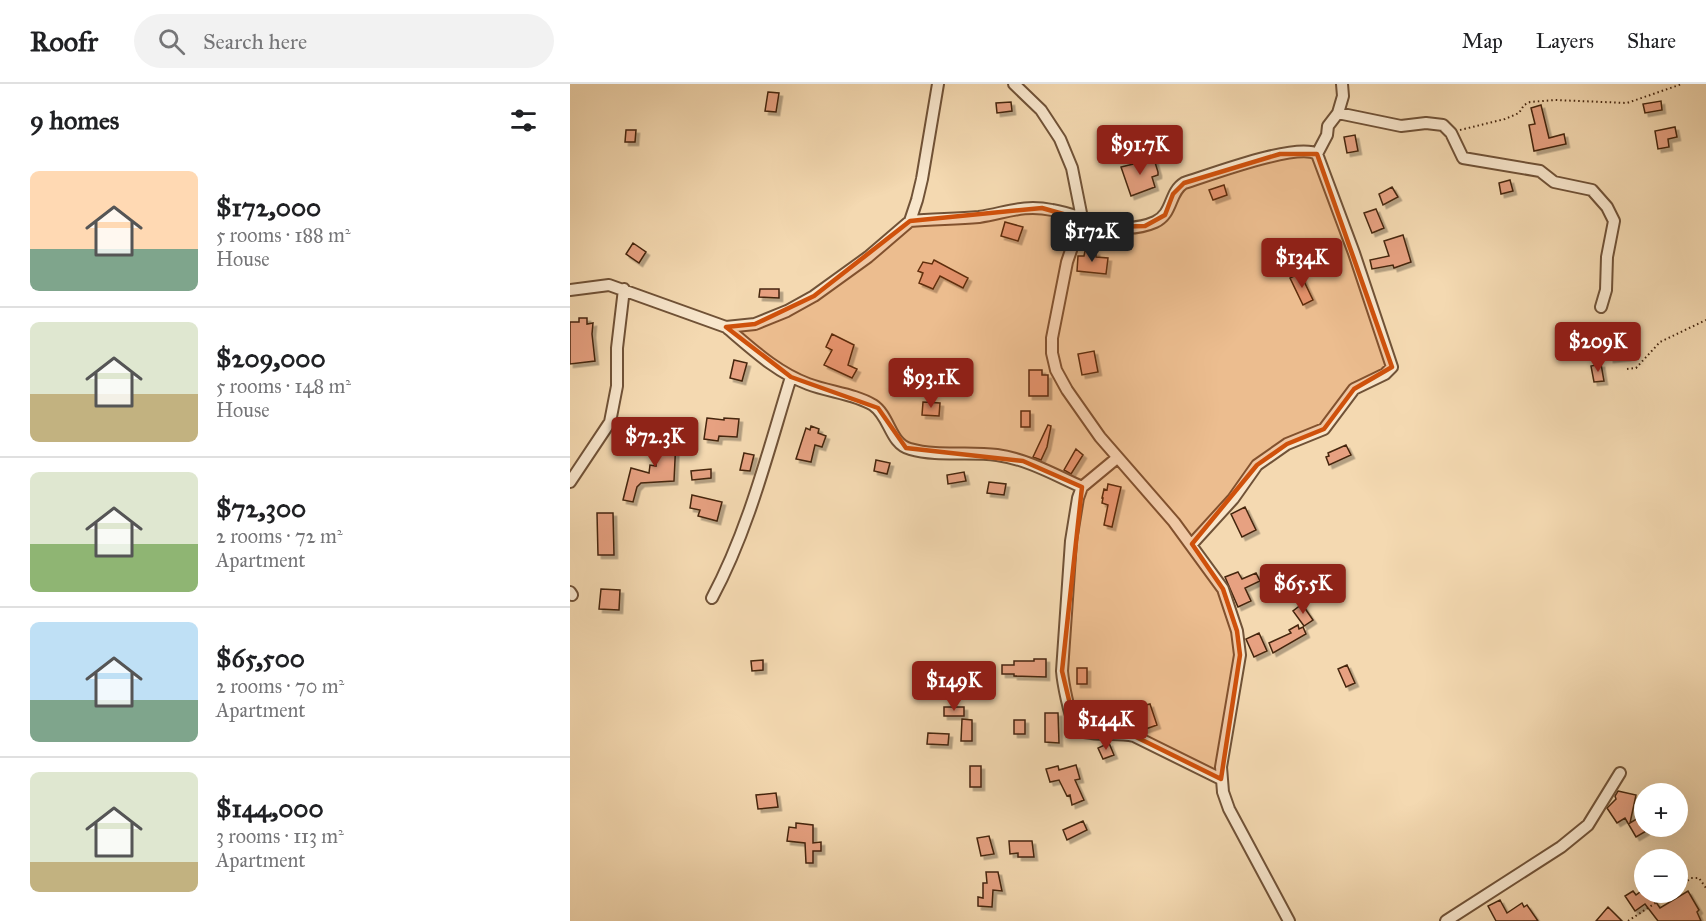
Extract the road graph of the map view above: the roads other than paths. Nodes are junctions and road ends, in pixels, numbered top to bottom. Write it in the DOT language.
graph roads {
  1 [pos="938,84"];
  2 [pos="1014,84"];
  3 [pos="1342,84"];
  4 [pos="1338,113"];
  5 [pos="1317,154"];
  6 [pos="1082,218"];
  7 [pos="909,221"];
  8 [pos="624,289"];
  9 [pos="570,290"];
  10 [pos="1601,307"];
  11 [pos="726,327"];
  12 [pos="791,376"];
  13 [pos="1117,458"];
  14 [pos="570,482"];
  15 [pos="1082,487"];
  16 [pos="1192,544"];
  17 [pos="712,598"];
  18 [pos="1620,773"];
  19 [pos="1221,779"];
  20 [pos="1289,921"];
  21 [pos="1446,921"];
  1 -- 7 [label="street"];
  2 -- 6 [label="street"];
  3 -- 4 [label="street"];
  4 -- 5 [label="street"];
  4 -- 10 [label="street"];
  5 -- 6 [label="street"];
  5 -- 16 [label="street"];
  6 -- 7 [label="street"];
  6 -- 13 [label="street"];
  7 -- 11 [label="street"];
  8 -- 9 [label="street"];
  8 -- 11 [label="street"];
  8 -- 14 [label="street"];
  11 -- 12 [label="street"];
  12 -- 15 [label="street"];
  12 -- 17 [label="street"];
  13 -- 15 [label="street"];
  13 -- 16 [label="street"];
  15 -- 19 [label="street"];
  16 -- 19 [label="street"];
  18 -- 21 [label="street"];
  19 -- 20 [label="street"];
}
